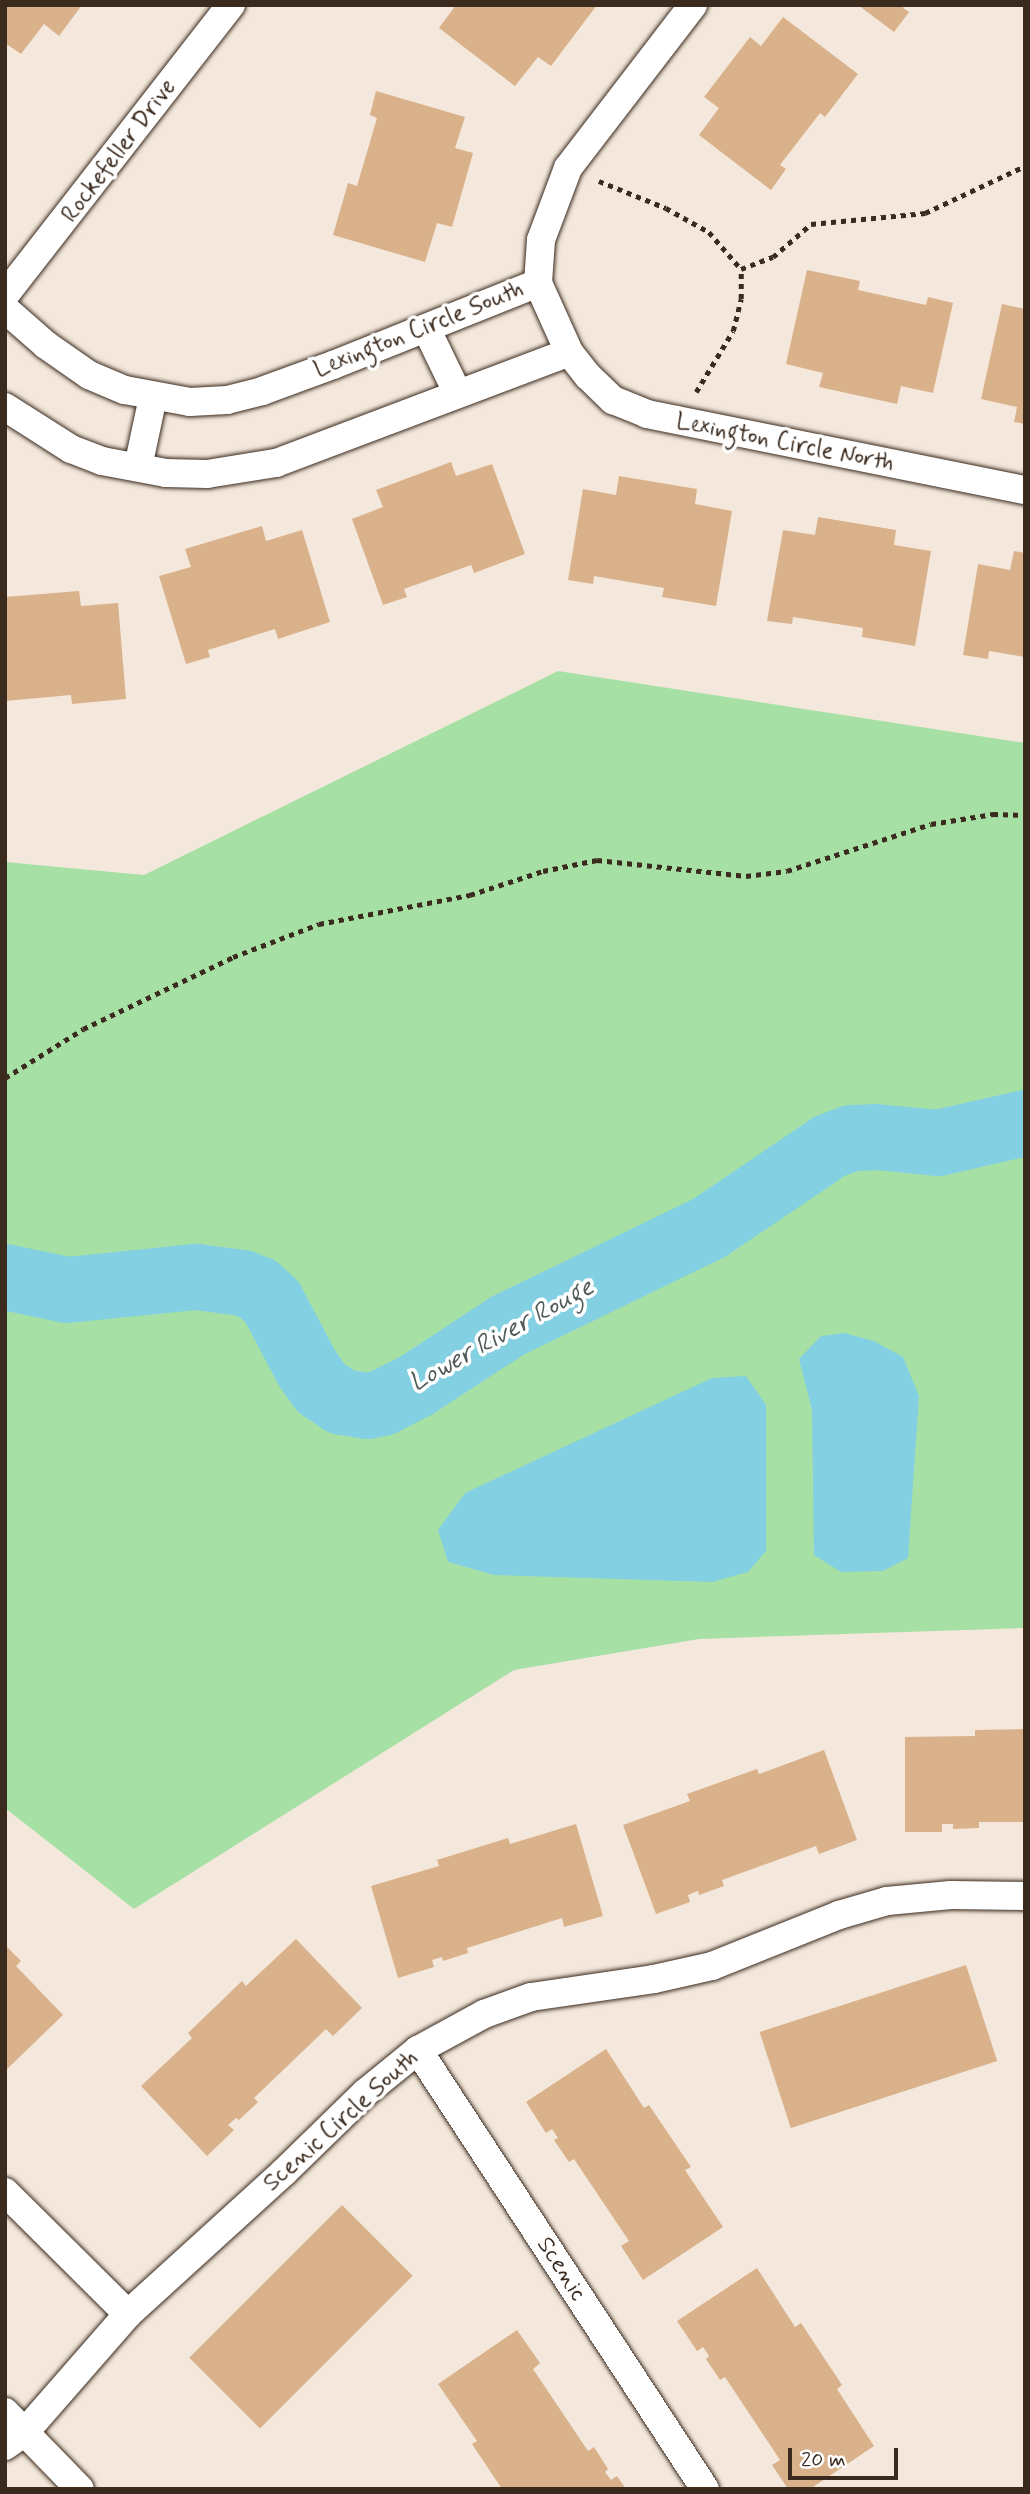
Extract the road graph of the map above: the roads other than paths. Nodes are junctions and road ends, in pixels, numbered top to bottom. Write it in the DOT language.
graph roads {
  1 [pos="231,5"];
  2 [pos="693,5"];
  3 [pos="538,282"];
  4 [pos="5,295"];
  5 [pos="5,309"];
  6 [pos="426,328"];
  7 [pos="569,352"];
  8 [pos="457,392"];
  9 [pos="153,397"];
  10 [pos="5,407"];
  11 [pos="138,467"];
  12 [pos="1025,490"];
  13 [pos="1025,1896"];
  14 [pos="418,2050"];
  15 [pos="5,2192"];
  16 [pos="128,2314"];
  17 [pos="5,2412"];
  18 [pos="15,2439"];
  19 [pos="80,2489"];
  20 [pos="705,2489"];
  1 -- 4 [label="street, Rockefeller Drive"];
  2 -- 3 [label="street, Lexington Circle South"];
  3 -- 6 [label="street, Lexington Circle South"];
  3 -- 7 [label="street, Lexington Circle North"];
  5 -- 9 [label="street, Lexington Circle South"];
  6 -- 8 [label="street"];
  6 -- 9 [label="street, Lexington Circle South"];
  7 -- 8 [label="street"];
  7 -- 12 [label="street, Lexington Circle North"];
  8 -- 11 [label="street"];
  9 -- 11 [label="street"];
  10 -- 11 [label="street"];
  13 -- 14 [label="street, Scenic Circle South"];
  14 -- 16 [label="street, Scenic Circle South"];
  14 -- 20 [label="street, Scenic"];
  15 -- 16 [label="street"];
  16 -- 18 [label="street, Scenic Circle South"];
  17 -- 18 [label="street"];
  18 -- 19 [label="street"];
}
